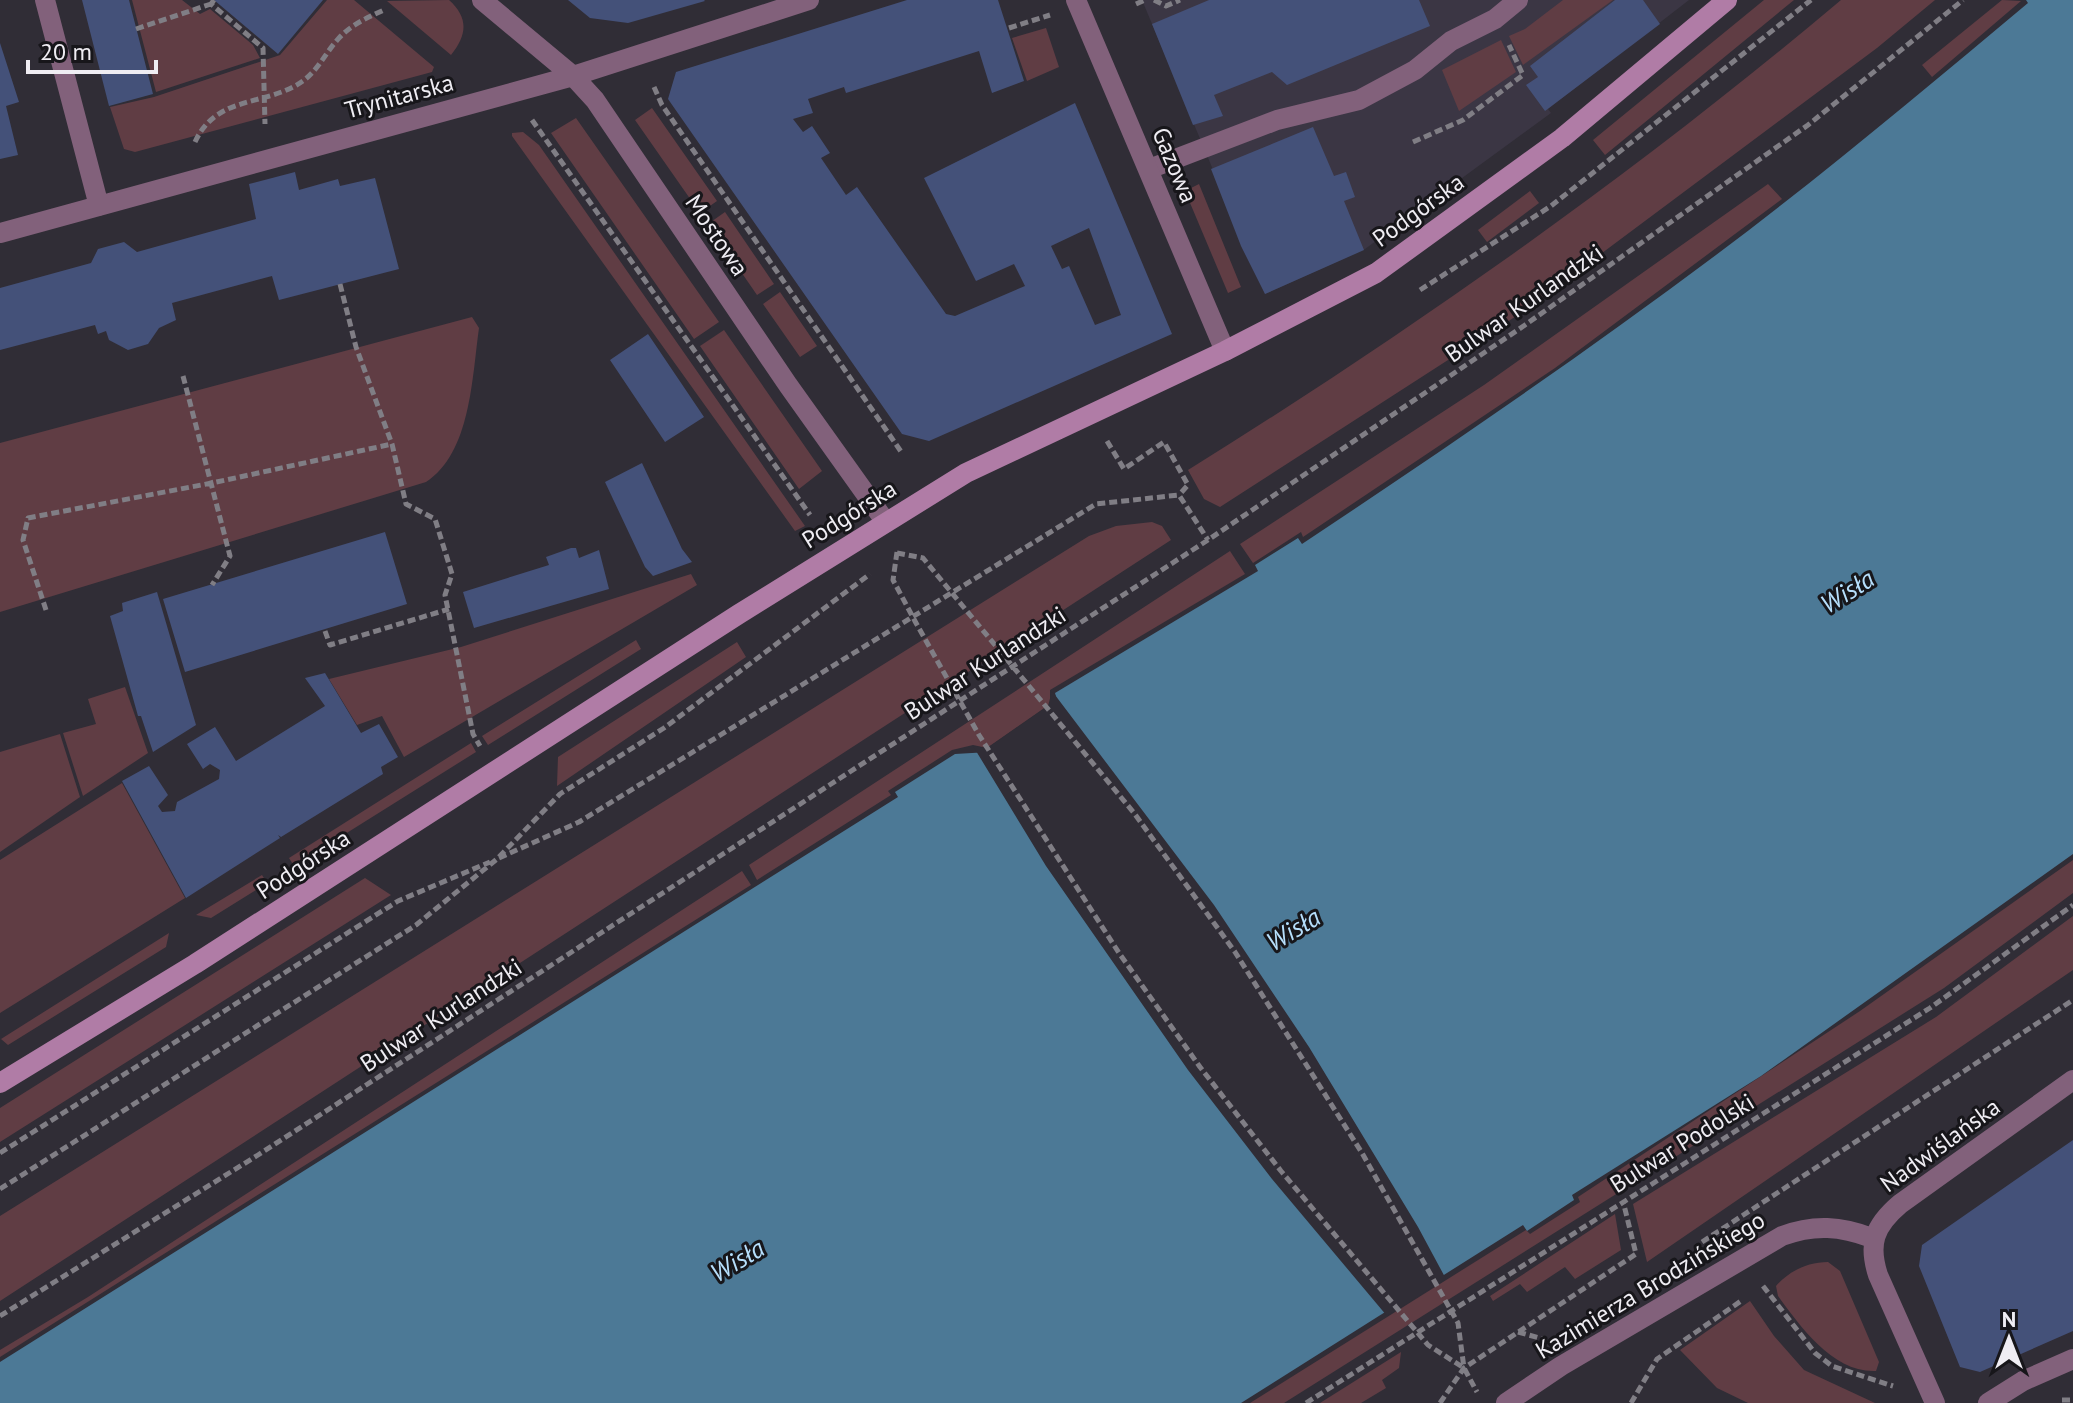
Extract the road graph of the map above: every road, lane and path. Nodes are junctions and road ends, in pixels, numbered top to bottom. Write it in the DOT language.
graph roads {
  1 [pos="45,0"];
  2 [pos="482,0"];
  3 [pos="809,0"];
  4 [pos="1076,0"];
  5 [pos="1145,0"];
  6 [pos="1154,0"];
  7 [pos="1180,0"];
  8 [pos="1518,0"];
  9 [pos="1727,0"];
  10 [pos="1811,0"];
  11 [pos="1963,0"];
  12 [pos="212,2"];
  13 [pos="1136,4"];
  14 [pos="386,9"];
  15 [pos="1056,13"];
  16 [pos="1495,19"];
  17 [pos="1009,28"];
  18 [pos="136,29"];
  19 [pos="573,76"];
  20 [pos="654,87"];
  21 [pos="264,95"];
  22 [pos="529,116"];
  23 [pos="265,124"];
  24 [pos="195,142"];
  25 [pos="1413,142"];
  26 [pos="1149,169"];
  27 [pos="99,206"];
  28 [pos="0,233"];
  29 [pos="340,284"];
  30 [pos="1420,290"];
  31 [pos="1225,351"];
  32 [pos="183,376"];
  33 [pos="392,444"];
  34 [pos="1111,448"];
  35 [pos="902,453"];
  36 [pos="212,483"];
  37 [pos="1179,495"];
  38 [pos="810,515"];
  39 [pos="885,521"];
  40 [pos="1208,540"];
  41 [pos="893,541"];
  42 [pos="897,553"];
  43 [pos="885,563"];
  44 [pos="872,572"];
  45 [pos="212,585"];
  46 [pos="449,609"];
  47 [pos="46,610"];
  48 [pos="325,631"];
  49 [pos="495,772"];
  50 [pos="497,859"];
  51 [pos="2073,905"];
  52 [pos="2073,1000"];
  53 [pos="2073,1080"];
  54 [pos="0,1083"];
  55 [pos="0,1153"];
  56 [pos="0,1189"];
  57 [pos="1623,1201"];
  58 [pos="1725,1227"];
  59 [pos="1872,1238"];
  60 [pos="1775,1278"];
  61 [pos="1763,1286"];
  62 [pos="0,1316"];
  63 [pos="2073,1359"];
  64 [pos="1464,1368"];
  65 [pos="1889,1372"];
  66 [pos="1895,1387"];
  67 [pos="1478,1393"];
  68 [pos="1898,1395"];
  69 [pos="1306,1403"];
  70 [pos="1440,1403"];
  71 [pos="1506,1403"];
  72 [pos="1631,1403"];
  73 [pos="1935,1403"];
  74 [pos="1988,1403"];
  1 -- 27 [label="street"];
  2 -- 19 [label="street, Mostowa"];
  3 -- 19 [label="street, Trynitarska"];
  4 -- 26 [label="street, Gazowa"];
  5 -- 13 [label="path"];
  6 -- 7 [label="path"];
  8 -- 16 [label="street"];
  9 -- 31 [label="street, Podgórska"];
  10 -- 30 [label="path"];
  11 -- 40 [label="path, Bulwar Kurlandzki"];
  12 -- 18 [label="path"];
  12 -- 21 [label="path"];
  14 -- 21 [label="path"];
  15 -- 17 [label="path"];
  16 -- 25 [label="path"];
  16 -- 26 [label="street"];
  19 -- 27 [label="street, Trynitarska"];
  19 -- 39 [label="street, Mostowa"];
  20 -- 35 [label="path"];
  21 -- 23 [label="path"];
  21 -- 24 [label="path"];
  22 -- 38 [label="path"];
  26 -- 31 [label="street, Gazowa"];
  27 -- 28 [label="street, Trynitarska"];
  29 -- 33 [label="path"];
  31 -- 39 [label="street, Podgórska"];
  32 -- 36 [label="path"];
  33 -- 36 [label="path"];
  33 -- 46 [label="path"];
  34 -- 37 [label="path"];
  36 -- 45 [label="path"];
  36 -- 47 [label="path"];
  37 -- 40 [label="path"];
  37 -- 50 [label="path"];
  39 -- 49 [label="street, Podgórska"];
  40 -- 62 [label="path, Bulwar Kurlandzki"];
  41 -- 42 [label="path"];
  42 -- 43 [label="path"];
  42 -- 64 [label="path"];
  42 -- 64 [label="path"];
  44 -- 50 [label="path"];
  46 -- 48 [label="path"];
  46 -- 49 [label="path"];
  49 -- 54 [label="street, Podgórska"];
  50 -- 55 [label="path"];
  50 -- 56 [label="path"];
  51 -- 57 [label="path, Bulwar Podolski"];
  52 -- 58 [label="path"];
  53 -- 59 [label="street, Nadwiślańska"];
  57 -- 64 [label="path"];
  57 -- 69 [label="path, Bulwar Podolski"];
  59 -- 71 [label="street, Kazimierza Brodzińskiego"];
  59 -- 73 [label="street"];
  60 -- 61 [label="path"];
  61 -- 66 [label="path"];
  61 -- 72 [label="path"];
  63 -- 74 [label="street"];
  64 -- 67 [label="path"];
  64 -- 70 [label="path"];
  65 -- 66 [label="path"];
  66 -- 68 [label="path"];
}
